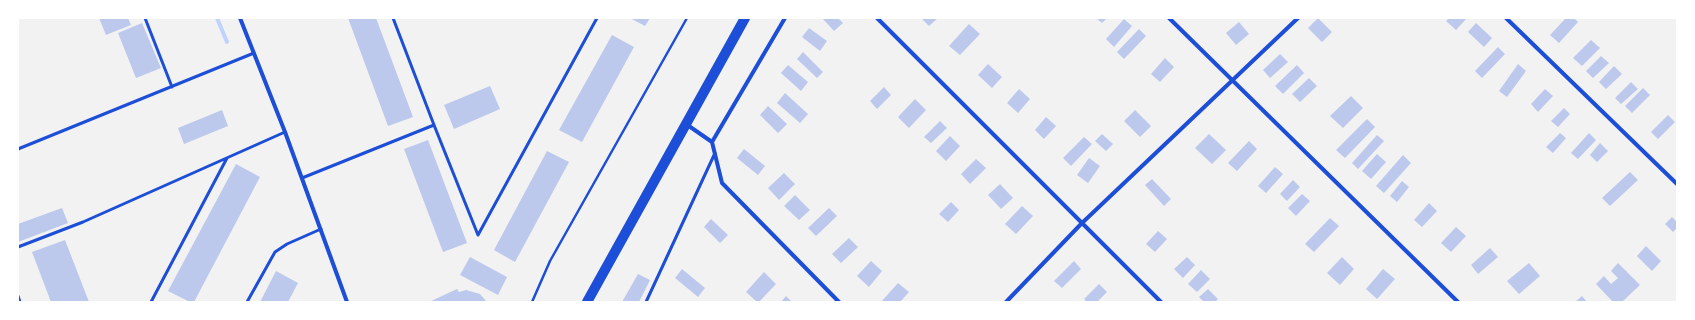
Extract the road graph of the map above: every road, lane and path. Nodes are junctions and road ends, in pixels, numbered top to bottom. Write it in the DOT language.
graph roads {
  1 [pos="145,18"];
  2 [pos="240,18"];
  3 [pos="393,18"];
  4 [pos="597,18"];
  5 [pos="687,18"];
  6 [pos="745,18"];
  7 [pos="785,18"];
  8 [pos="877,18"];
  9 [pos="1169,18"];
  10 [pos="1298,18"];
  11 [pos="1506,18"];
  12 [pos="254,54"];
  13 [pos="1232,81"];
  14 [pos="172,87"];
  15 [pos="686,124"];
  16 [pos="434,125"];
  17 [pos="285,132"];
  18 [pos="712,142"];
  19 [pos="18,148"];
  20 [pos="715,154"];
  21 [pos="227,158"];
  22 [pos="302,178"];
  23 [pos="1677,184"];
  24 [pos="1082,223"];
  25 [pos="321,229"];
  26 [pos="18,247"];
  27 [pos="18,296"];
  28 [pos="20,302"];
  29 [pos="151,302"];
  30 [pos="247,302"];
  31 [pos="347,302"];
  32 [pos="532,302"];
  33 [pos="587,302"];
  34 [pos="646,302"];
  35 [pos="839,302"];
  36 [pos="1006,302"];
  37 [pos="1161,302"];
  38 [pos="1458,302"];
  1 -- 14 [label="lane"];
  2 -- 12 [label="street"];
  3 -- 16 [label="lane"];
  4 -- 16 [label="lane"];
  5 -- 32 [label="path"];
  6 -- 15 [label="main road"];
  7 -- 18 [label="street"];
  8 -- 24 [label="street"];
  9 -- 13 [label="street"];
  10 -- 13 [label="street"];
  11 -- 23 [label="street"];
  12 -- 14 [label="lane"];
  12 -- 17 [label="street"];
  13 -- 24 [label="street"];
  13 -- 38 [label="street"];
  14 -- 19 [label="lane"];
  15 -- 18 [label="street"];
  15 -- 33 [label="main road"];
  16 -- 22 [label="lane"];
  17 -- 21 [label="lane"];
  17 -- 22 [label="street"];
  18 -- 20 [label="street"];
  20 -- 34 [label="lane"];
  20 -- 35 [label="street"];
  21 -- 26 [label="lane"];
  21 -- 29 [label="lane"];
  22 -- 25 [label="street"];
  24 -- 36 [label="street"];
  24 -- 37 [label="street"];
  25 -- 30 [label="lane"];
  25 -- 31 [label="street"];
  27 -- 28 [label="lane"];
}
